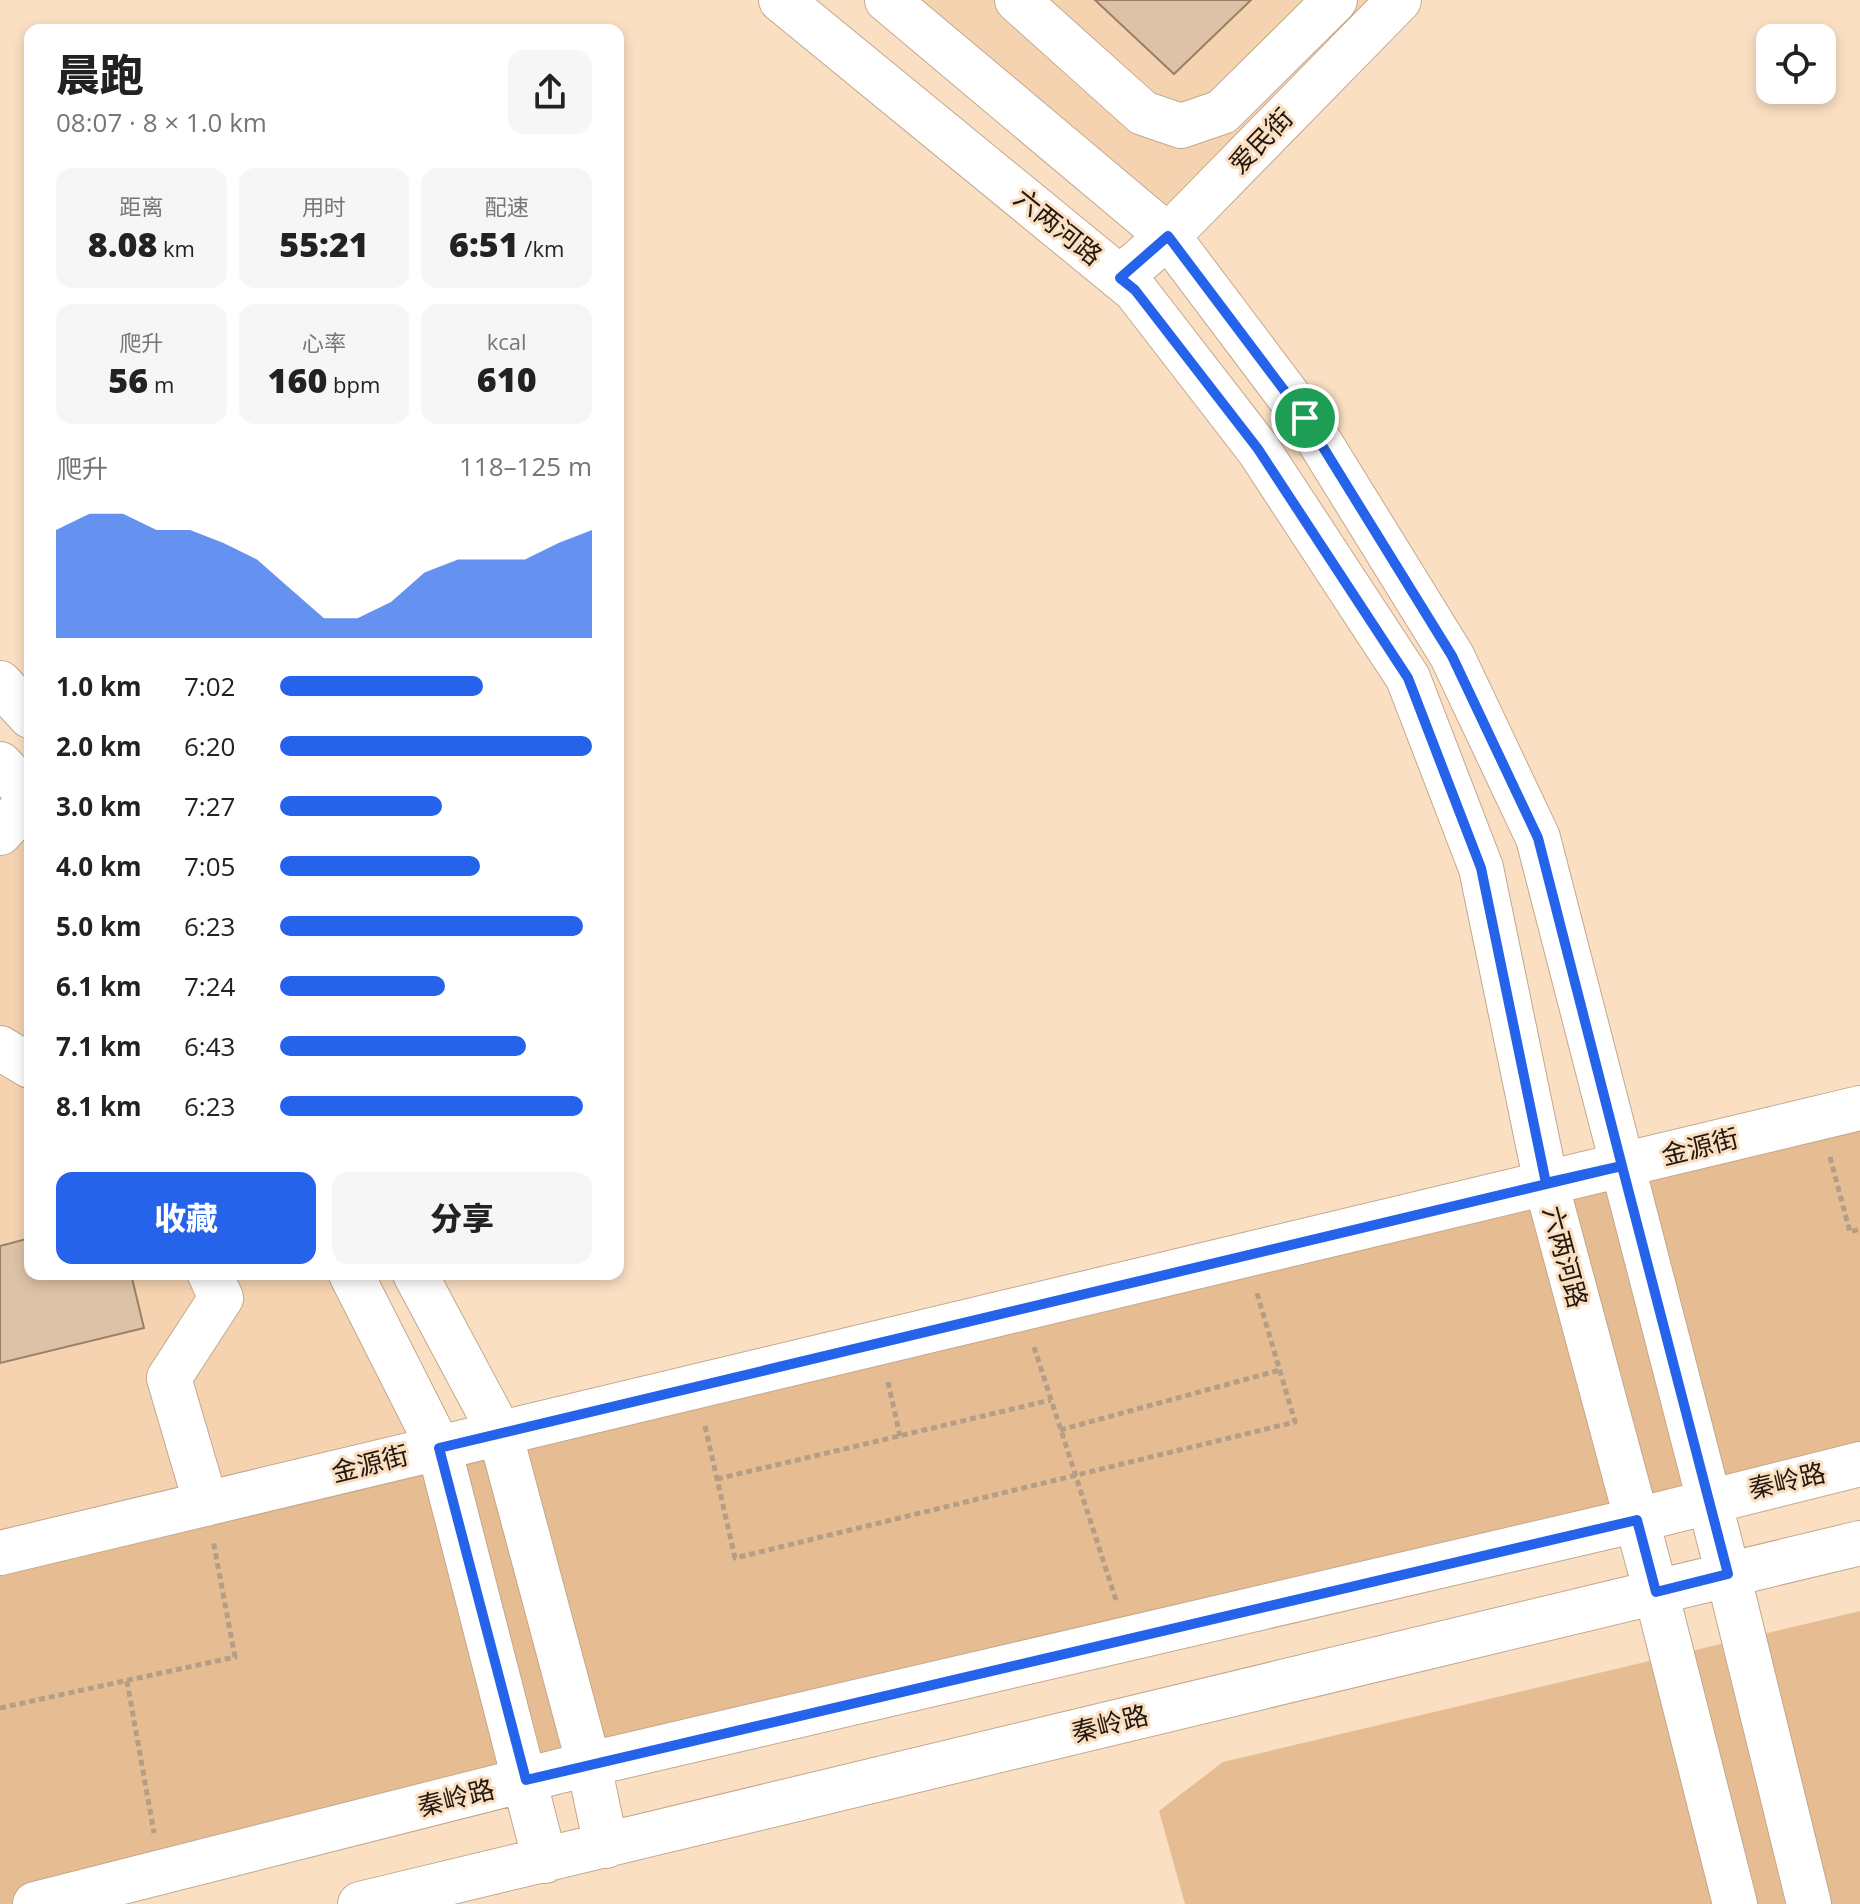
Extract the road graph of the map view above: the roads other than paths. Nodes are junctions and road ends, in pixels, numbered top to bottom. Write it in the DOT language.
graph roads {
  1 [pos="781,0"];
  2 [pos="887,0"];
  3 [pos="1017,0"];
  4 [pos="1335,0"];
  5 [pos="1399,0"];
  6 [pos="1168,236"];
  7 [pos="1120,278"];
  8 [pos="0,683"];
  9 [pos="24,709"];
  10 [pos="0,764"];
  11 [pos="24,791"];
  12 [pos="24,805"];
  13 [pos="0,833"];
  14 [pos="0,1048"];
  15 [pos="24,1062"];
  16 [pos="1840,1113"];
  17 [pos="1622,1166"];
  18 [pos="1546,1183"];
  19 [pos="213,1280"];
  20 [pos="354,1280"];
  21 [pos="418,1280"];
  22 [pos="500,1433"];
  23 [pos="439,1448"];
  24 [pos="1860,1464"];
  25 [pos="1708,1499"];
  26 [pos="206,1504"];
  27 [pos="1637,1520"];
  28 [pos="1860,1543"];
  29 [pos="0,1553"];
  30 [pos="1728,1574"];
  31 [pos="1656,1592"];
  32 [pos="589,1765"];
  33 [pos="526,1780"];
  34 [pos="606,1846"];
  35 [pos="545,1861"];
  36 [pos="35,1904"];
  37 [pos="360,1904"];
  38 [pos="1735,1904"];
  39 [pos="1809,1904"];
  1 -- 7 [label="street, 六两河路"];
  2 -- 6 [label="street"];
  3 -- 4 [label="street"];
  5 -- 6 [label="street, 爱民街"];
  6 -- 7 [label="street, 爱民街"];
  6 -- 17 [label="street"];
  7 -- 18 [label="street, 六两河路"];
  8 -- 9 [label="street"];
  10 -- 11 [label="street"];
  12 -- 13 [label="street"];
  14 -- 15 [label="street"];
  16 -- 17 [label="street, 金源街"];
  17 -- 18 [label="street, 金源街"];
  17 -- 25 [label="street"];
  18 -- 22 [label="street, 金源街"];
  18 -- 27 [label="street, 六两河路"];
  19 -- 26 [label="street"];
  20 -- 23 [label="street"];
  21 -- 22 [label="street"];
  22 -- 23 [label="street, 金源街"];
  22 -- 32 [label="street"];
  23 -- 26 [label="street, 金源街"];
  23 -- 33 [label="street"];
  24 -- 25 [label="street, 秦岭路"];
  25 -- 27 [label="street, 秦岭路"];
  25 -- 30 [label="street"];
  26 -- 29 [label="street, 金源街"];
  27 -- 31 [label="street, 六两河路"];
  27 -- 32 [label="street, 秦岭路"];
  28 -- 30 [label="street, 秦岭路"];
  30 -- 31 [label="street, 秦岭路"];
  30 -- 39 [label="street"];
  31 -- 34 [label="street, 秦岭路"];
  31 -- 38 [label="street, 六两河路"];
  32 -- 33 [label="street, 秦岭路"];
  32 -- 34 [label="street"];
  33 -- 35 [label="street"];
  33 -- 36 [label="street, 秦岭路"];
  34 -- 35 [label="street, 秦岭路"];
  35 -- 37 [label="street, 秦岭路"];
}
